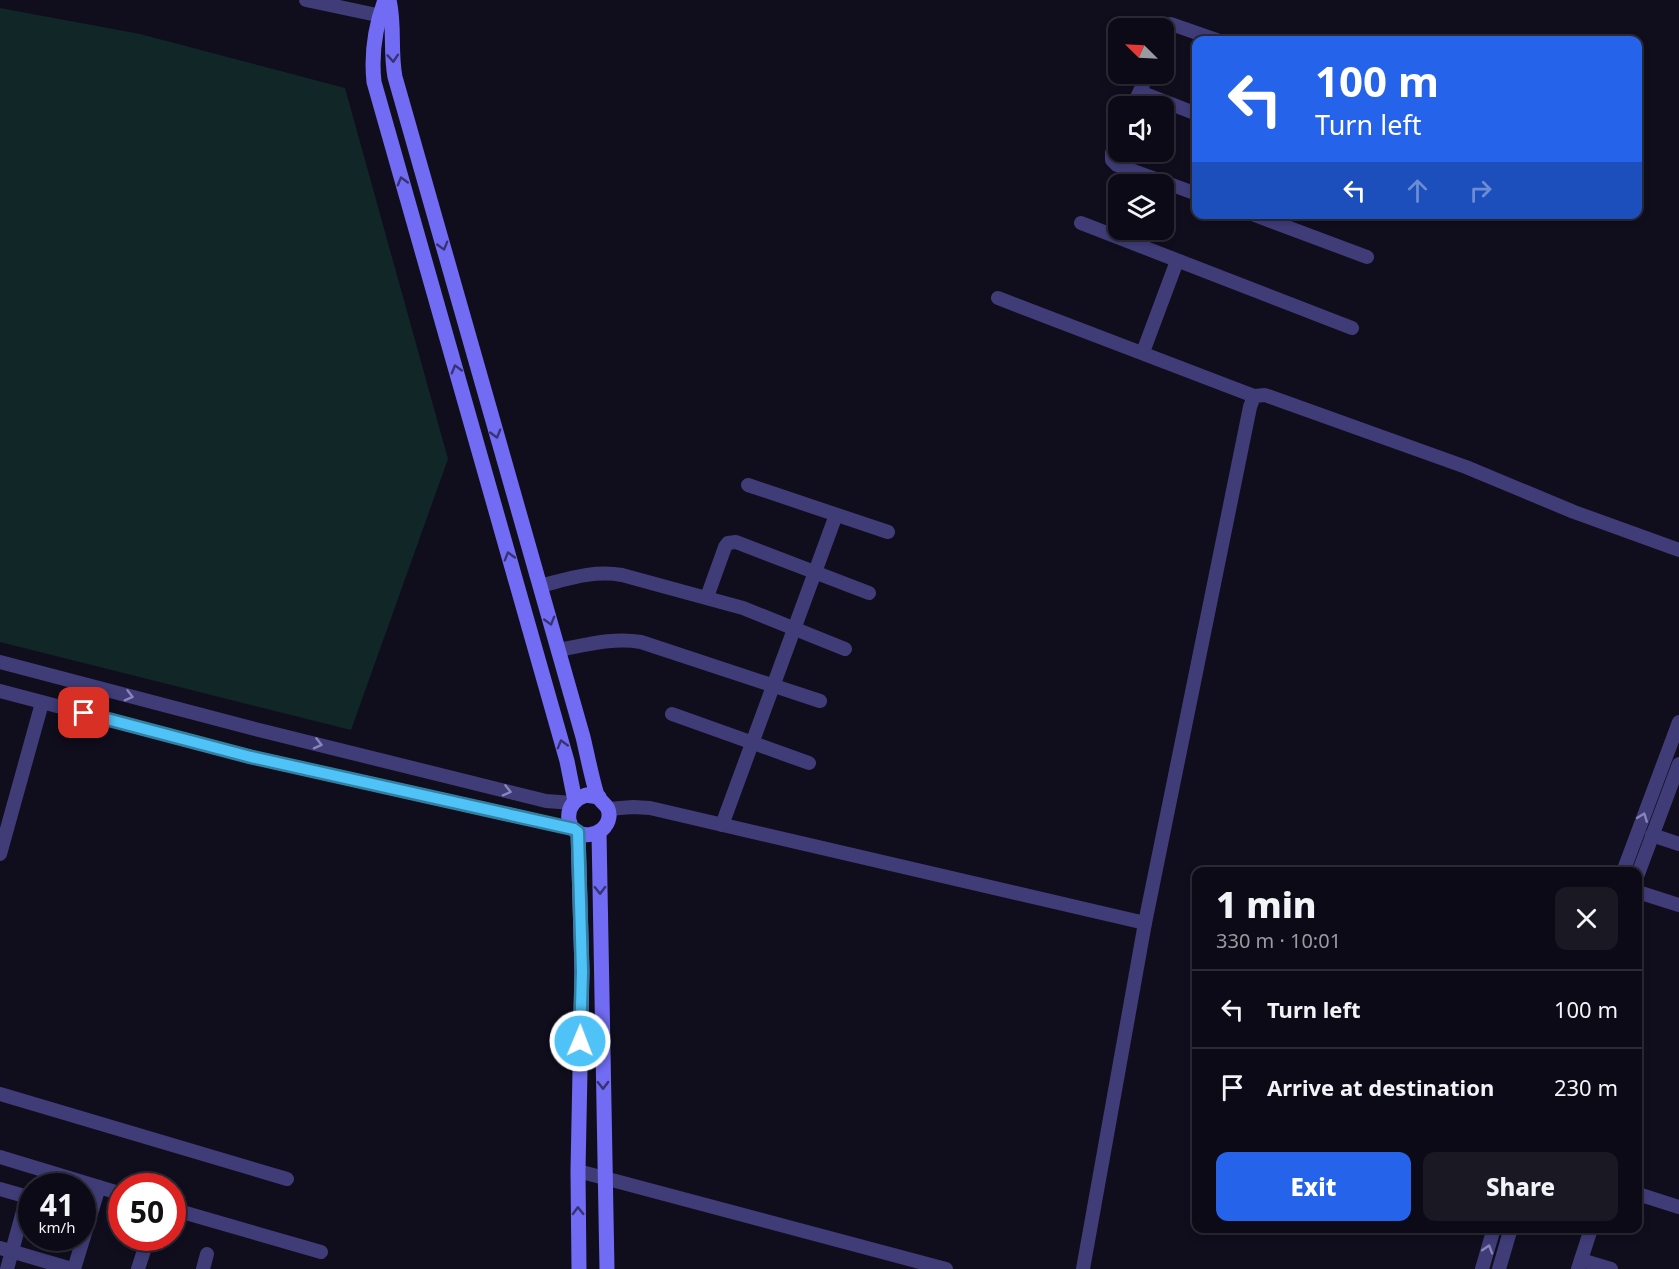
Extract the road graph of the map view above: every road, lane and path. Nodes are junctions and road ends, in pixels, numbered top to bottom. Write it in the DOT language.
graph roads {
  1 [pos="306,0"];
  2 [pos="387,0"];
  3 [pos="386,17"];
  4 [pos="1174,25"];
  5 [pos="1205,36"];
  6 [pos="1144,84"];
  7 [pos="1140,92"];
  8 [pos="1138,96"];
  9 [pos="1192,112"];
  10 [pos="1114,162"];
  11 [pos="1192,192"];
  12 [pos="1266,219"];
  13 [pos="1081,224"];
  14 [pos="1367,256"];
  15 [pos="1177,261"];
  16 [pos="998,298"];
  17 [pos="1352,328"];
  18 [pos="1143,352"];
  19 [pos="1254,396"];
  20 [pos="748,485"];
  21 [pos="836,514"];
  22 [pos="888,532"];
  23 [pos="1679,550"];
  24 [pos="815,572"];
  25 [pos="540,586"];
  26 [pos="869,593"];
  27 [pos="707,597"];
  28 [pos="794,628"];
  29 [pos="844,649"];
  30 [pos="558,650"];
  31 [pos="0,663"];
  32 [pos="774,685"];
  33 [pos="0,691"];
  34 [pos="820,701"];
  35 [pos="42,703"];
  36 [pos="672,714"];
  37 [pos="1679,722"];
  38 [pos="752,742"];
  39 [pos="809,764"];
  40 [pos="1679,764"];
  41 [pos="1672,801"];
  42 [pos="574,802"];
  43 [pos="603,803"];
  44 [pos="722,825"];
  45 [pos="576,831"];
  46 [pos="599,832"];
  47 [pos="1652,835"];
  48 [pos="1679,844"];
  49 [pos="0,854"];
  50 [pos="1625,867"];
  51 [pos="1641,867"];
  52 [pos="1642,893"];
  53 [pos="1679,905"];
  54 [pos="1145,923"];
  55 [pos="0,1094"];
  56 [pos="0,1157"];
  57 [pos="578,1171"];
  58 [pos="605,1177"];
  59 [pos="287,1179"];
  60 [pos="99,1187"];
  61 [pos="0,1189"];
  62 [pos="108,1190"];
  63 [pos="1642,1195"];
  64 [pos="1679,1207"];
  65 [pos="186,1213"];
  66 [pos="1493,1233"];
  67 [pos="1510,1233"];
  68 [pos="1590,1233"];
  69 [pos="6,1250"];
  70 [pos="144,1251"];
  71 [pos="321,1252"];
  72 [pos="207,1254"];
  73 [pos="1580,1265"];
  74 [pos="7,1269"];
  75 [pos="73,1269"];
  76 [pos="138,1269"];
  77 [pos="203,1269"];
  78 [pos="579,1269"];
  79 [pos="607,1269"];
  80 [pos="942,1269"];
  81 [pos="1083,1269"];
  82 [pos="1482,1269"];
  83 [pos="1499,1269"];
  84 [pos="1611,1269"];
  1 -- 3 [label="street"];
  2 -- 3 [label="main road"];
  3 -- 25 [label="main road, one-way"];
  42 -- 3 [label="main road, one-way"];
  4 -- 5 [label="street"];
  6 -- 7 [label="street"];
  7 -- 8 [label="street"];
  7 -- 9 [label="street"];
  10 -- 11 [label="street"];
  12 -- 14 [label="street"];
  13 -- 15 [label="street"];
  15 -- 17 [label="street"];
  15 -- 18 [label="street"];
  16 -- 18 [label="street"];
  18 -- 19 [label="street"];
  19 -- 23 [label="street"];
  19 -- 54 [label="street"];
  20 -- 21 [label="street"];
  21 -- 22 [label="street"];
  21 -- 24 [label="street"];
  24 -- 26 [label="street"];
  24 -- 27 [label="street"];
  24 -- 28 [label="street"];
  25 -- 27 [label="street"];
  25 -- 30 [label="main road, one-way"];
  27 -- 28 [label="street"];
  28 -- 29 [label="street"];
  28 -- 32 [label="street"];
  30 -- 32 [label="street"];
  30 -- 43 [label="main road"];
  31 -- 42 [label="street, one-way"];
  32 -- 34 [label="street"];
  32 -- 38 [label="street"];
  33 -- 35 [label="street"];
  35 -- 45 [label="street"];
  35 -- 49 [label="street"];
  36 -- 38 [label="street"];
  50 -- 37 [label="street, one-way"];
  38 -- 39 [label="street"];
  38 -- 44 [label="street"];
  40 -- 41 [label="street"];
  41 -- 47 [label="street"];
  42 -- 43 [label="main road"];
  42 -- 45 [label="main road"];
  43 -- 44 [label="street"];
  43 -- 46 [label="main road"];
  44 -- 54 [label="street"];
  45 -- 46 [label="main road"];
  45 -- 57 [label="main road"];
  46 -- 58 [label="main road, one-way"];
  47 -- 48 [label="street"];
  47 -- 51 [label="street"];
  52 -- 53 [label="street"];
  54 -- 81 [label="street"];
  55 -- 59 [label="street"];
  56 -- 60 [label="street"];
  57 -- 58 [label="street"];
  78 -- 57 [label="main road, one-way"];
  58 -- 79 [label="main road"];
  58 -- 80 [label="street"];
  60 -- 62 [label="street"];
  60 -- 75 [label="street"];
  61 -- 69 [label="street"];
  63 -- 64 [label="street"];
  65 -- 71 [label="street"];
  82 -- 66 [label="street, one-way"];
  67 -- 83 [label="street"];
  68 -- 73 [label="street"];
  69 -- 74 [label="street"];
  69 -- 75 [label="street"];
  70 -- 76 [label="street"];
  72 -- 77 [label="street"];
  73 -- 84 [label="street"];
}
